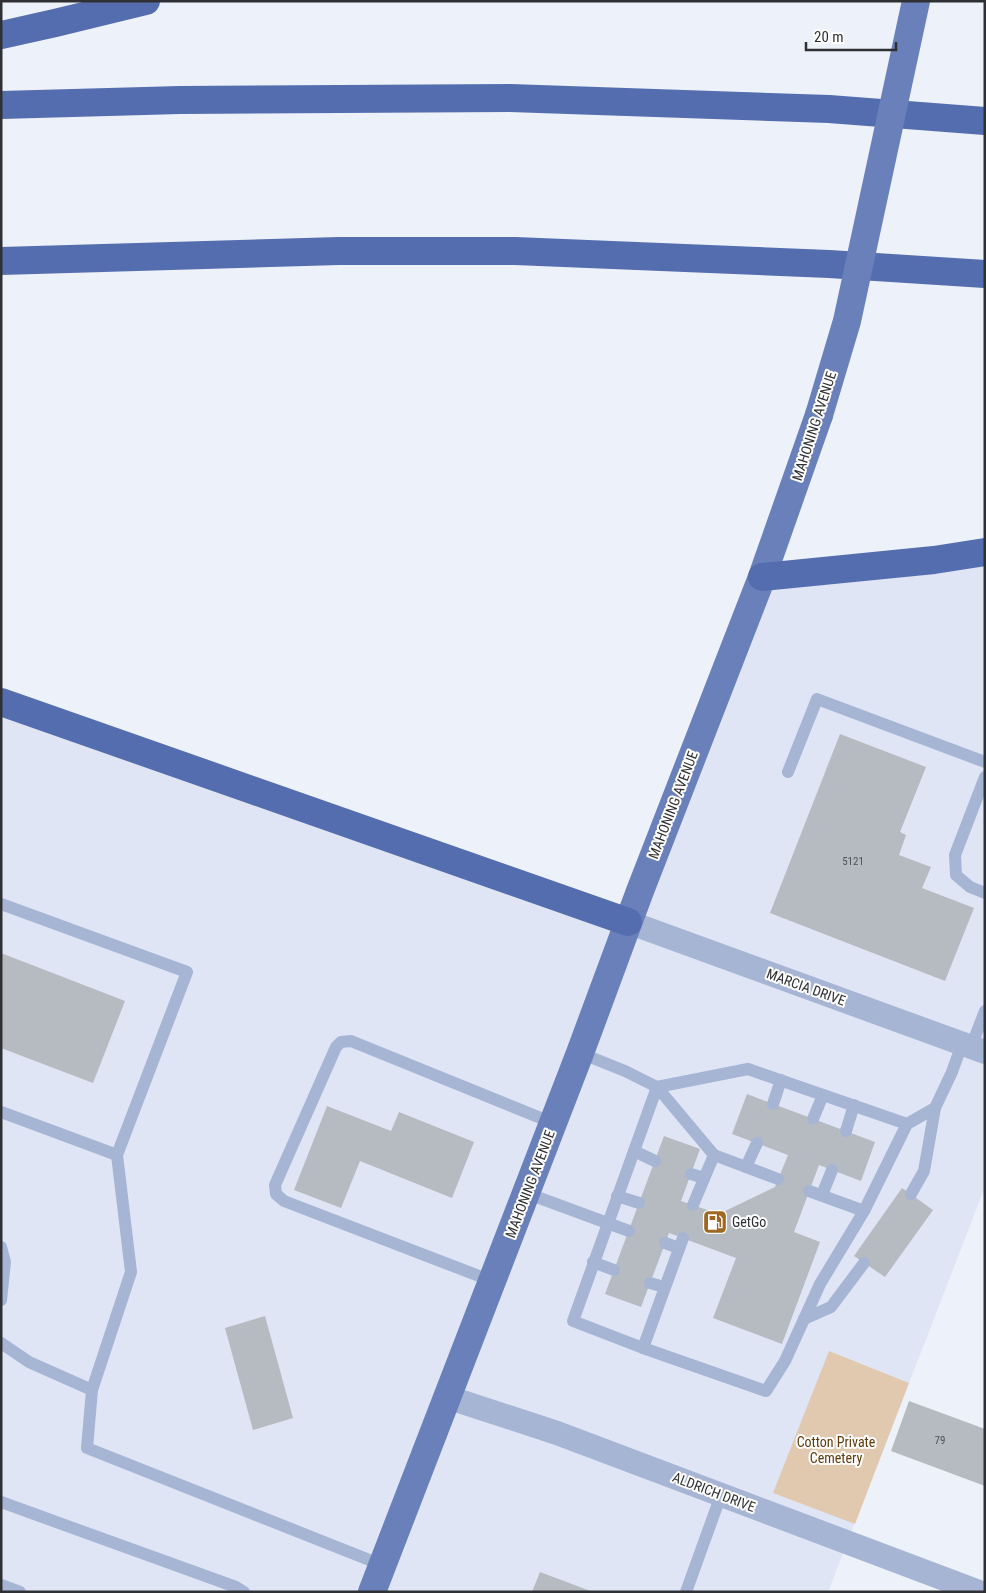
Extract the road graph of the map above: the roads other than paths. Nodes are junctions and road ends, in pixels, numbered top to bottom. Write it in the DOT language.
graph roads {
  1 [pos="146,1"];
  2 [pos="916,1"];
  3 [pos="1,35"];
  4 [pos="1,105"];
  5 [pos="985,121"];
  6 [pos="1,261"];
  7 [pos="985,274"];
  8 [pos="985,552"];
  9 [pos="762,577"];
  10 [pos="1,702"];
  11 [pos="985,762"];
  12 [pos="788,772"];
  13 [pos="985,777"];
  14 [pos="985,893"];
  15 [pos="1,904"];
  16 [pos="628,922"];
  17 [pos="985,1011"];
  18 [pos="973,1048"];
  19 [pos="580,1054"];
  20 [pos="781,1080"];
  21 [pos="657,1087"];
  22 [pos="823,1094"];
  23 [pos="773,1104"];
  24 [pos="854,1105"];
  25 [pos="934,1108"];
  26 [pos="1,1112"];
  27 [pos="813,1119"];
  28 [pos="553,1123"];
  29 [pos="907,1124"];
  30 [pos="846,1131"];
  31 [pos="757,1143"];
  32 [pos="634,1151"];
  33 [pos="714,1154"];
  34 [pos="117,1155"];
  35 [pos="654,1161"];
  36 [pos="746,1166"];
  37 [pos="832,1170"];
  38 [pos="691,1174"];
  39 [pos="704,1178"];
  40 [pos="778,1179"];
  41 [pos="809,1191"];
  42 [pos="526,1193"];
  43 [pos="911,1194"];
  44 [pos="822,1195"];
  45 [pos="617,1196"];
  46 [pos="639,1203"];
  47 [pos="693,1205"];
  48 [pos="864,1211"];
  49 [pos="608,1222"];
  50 [pos="629,1231"];
  51 [pos="665,1243"];
  52 [pos="1,1247"];
  53 [pos="594,1262"];
  54 [pos="864,1263"];
  55 [pos="614,1270"];
  56 [pos="492,1281"];
  57 [pos="650,1283"];
  58 [pos="664,1287"];
  59 [pos="1,1300"];
  60 [pos="804,1319"];
  61 [pos="1,1343"];
  62 [pos="643,1348"];
  63 [pos="92,1390"];
  64 [pos="447,1397"];
  65 [pos="722,1495"];
  66 [pos="1,1502"];
  67 [pos="382,1565"];
  68 [pos="1,1584"];
  69 [pos="240,1589"];
  70 [pos="20,1592"];
  71 [pos="372,1592"];
  72 [pos="686,1592"];
  73 [pos="979,1592"];
  1 -- 3 [label="highway"];
  2 -- 9 [label="main road, MAHONING AVENUE, bridge"];
  4 -- 5 [label="highway"];
  6 -- 7 [label="highway"];
  8 -- 9 [label="highway"];
  9 -- 16 [label="main road, MAHONING AVENUE"];
  10 -- 16 [label="highway"];
  11 -- 12 [label="lane"];
  13 -- 14 [label="lane"];
  15 -- 34 [label="lane"];
  16 -- 18 [label="street, MARCIA DRIVE"];
  16 -- 19 [label="main road, MAHONING AVENUE"];
  17 -- 18 [label="lane"];
  18 -- 25 [label="lane"];
  19 -- 21 [label="lane"];
  19 -- 28 [label="main road, MAHONING AVENUE"];
  20 -- 21 [label="lane"];
  20 -- 22 [label="lane"];
  20 -- 23 [label="lane"];
  21 -- 32 [label="lane"];
  21 -- 33 [label="lane"];
  22 -- 24 [label="lane"];
  22 -- 27 [label="lane"];
  24 -- 29 [label="lane"];
  24 -- 30 [label="lane"];
  25 -- 29 [label="lane"];
  25 -- 43 [label="lane"];
  26 -- 34 [label="lane"];
  28 -- 42 [label="main road, MAHONING AVENUE"];
  28 -- 56 [label="lane"];
  29 -- 48 [label="lane"];
  31 -- 36 [label="lane"];
  32 -- 35 [label="lane"];
  32 -- 45 [label="lane"];
  33 -- 36 [label="lane"];
  33 -- 39 [label="lane"];
  34 -- 63 [label="lane"];
  36 -- 40 [label="lane"];
  37 -- 44 [label="lane"];
  38 -- 39 [label="lane"];
  39 -- 47 [label="lane"];
  41 -- 44 [label="lane"];
  42 -- 49 [label="lane"];
  42 -- 56 [label="main road, MAHONING AVENUE"];
  44 -- 48 [label="lane"];
  45 -- 46 [label="lane"];
  45 -- 49 [label="lane"];
  48 -- 60 [label="lane"];
  49 -- 50 [label="lane"];
  49 -- 53 [label="lane"];
  51 -- 58 [label="lane"];
  52 -- 59 [label="lane"];
  53 -- 55 [label="lane"];
  53 -- 62 [label="lane"];
  54 -- 60 [label="lane"];
  56 -- 64 [label="main road, MAHONING AVENUE"];
  57 -- 58 [label="lane"];
  58 -- 62 [label="lane"];
  60 -- 62 [label="lane"];
  61 -- 63 [label="lane"];
  63 -- 67 [label="lane"];
  64 -- 65 [label="street, ALDRICH DRIVE"];
  64 -- 67 [label="main road, MAHONING AVENUE"];
  65 -- 72 [label="lane"];
  65 -- 73 [label="street, ALDRICH DRIVE"];
  66 -- 69 [label="lane"];
  67 -- 71 [label="main road, MAHONING AVENUE"];
  68 -- 70 [label="lane"];
}
